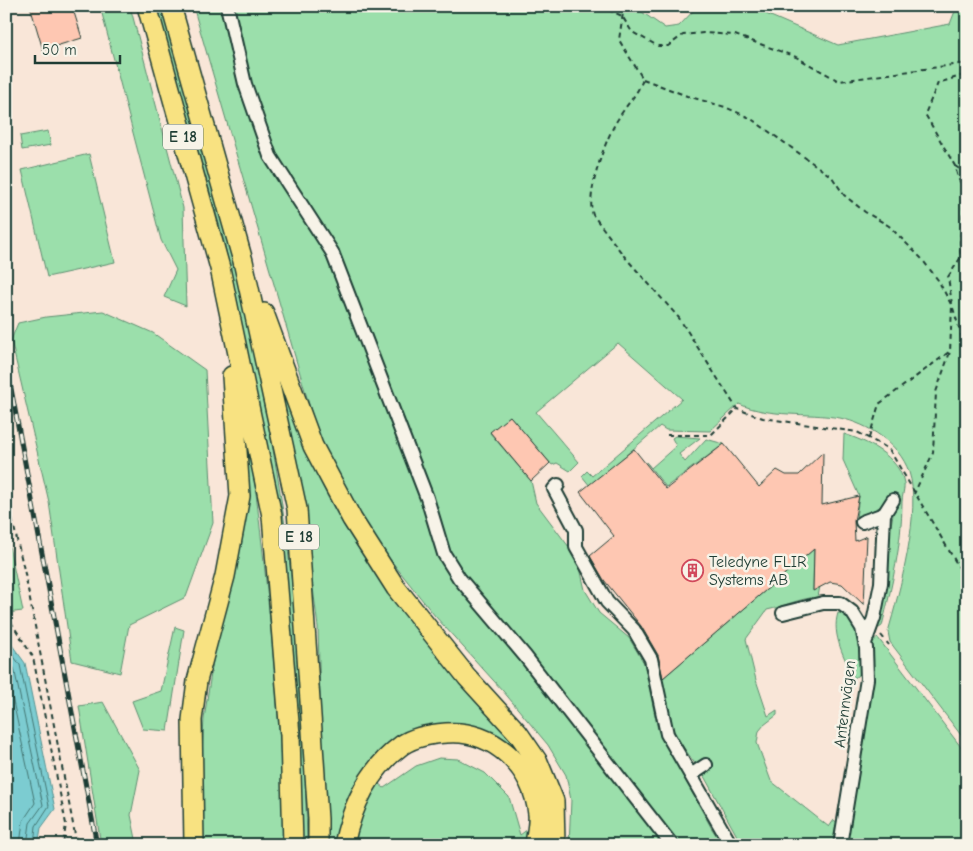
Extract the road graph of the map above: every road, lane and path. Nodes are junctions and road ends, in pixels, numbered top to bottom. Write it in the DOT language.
graph roads {
  1 [pos="147,6"];
  2 [pos="171,6"];
  3 [pos="227,6"];
  4 [pos="600,6"];
  5 [pos="624,6"];
  6 [pos="622,16"];
  7 [pos="967,63"];
  8 [pos="967,70"];
  9 [pos="643,79"];
  10 [pos="955,166"];
  11 [pos="967,174"];
  12 [pos="243,261"];
  13 [pos="220,268"];
  14 [pos="952,306"];
  15 [pos="967,345"];
  16 [pos="950,352"];
  17 [pos="738,409"];
  18 [pos="667,435"];
  19 [pos="869,438"];
  20 [pos="558,485"];
  21 [pos="6,492"];
  22 [pos="914,494"];
  23 [pos="893,500"];
  24 [pos="884,514"];
  25 [pos="862,522"];
  26 [pos="967,581"];
  27 [pos="782,613"];
  28 [pos="6,614"];
  29 [pos="882,635"];
  30 [pos="865,643"];
  31 [pos="889,645"];
  32 [pos="192,720"];
  33 [pos="706,765"];
  34 [pos="691,775"];
  35 [pos="293,822"];
  36 [pos="63,845"];
  37 [pos="77,845"];
  38 [pos="184,845"];
  39 [pos="194,845"];
  40 [pos="287,845"];
  41 [pos="293,845"];
  42 [pos="318,845"];
  43 [pos="344,845"];
  44 [pos="535,845"];
  45 [pos="554,845"];
  46 [pos="672,845"];
  47 [pos="731,845"];
  48 [pos="840,845"];
  1 -- 13 [label="highway, E 18"];
  2 -- 12 [label="highway, E 18"];
  3 -- 46 [label="street"];
  4 -- 6 [label="path"];
  5 -- 6 [label="path"];
  6 -- 7 [label="path"];
  6 -- 9 [label="path"];
  8 -- 10 [label="path"];
  9 -- 14 [label="path"];
  9 -- 17 [label="path"];
  10 -- 11 [label="path"];
  10 -- 14 [label="path"];
  12 -- 42 [label="highway, E 18"];
  12 -- 45 [label="highway"];
  13 -- 32 [label="highway"];
  13 -- 35 [label="highway, E 18"];
  14 -- 15 [label="path"];
  14 -- 16 [label="path"];
  16 -- 19 [label="path"];
  16 -- 22 [label="path"];
  17 -- 18 [label="path"];
  17 -- 19 [label="path"];
  19 -- 22 [label="path"];
  20 -- 34 [label="street"];
  21 -- 37 [label="path"];
  22 -- 26 [label="path"];
  23 -- 24 [label="street"];
  24 -- 25 [label="street"];
  24 -- 30 [label="street"];
  27 -- 30 [label="street, Antennvägen"];
  28 -- 36 [label="path"];
  29 -- 31 [label="path"];
  30 -- 48 [label="street, Antennvägen"];
  32 -- 38 [label="highway"];
  32 -- 39 [label="highway"];
  33 -- 34 [label="street"];
  34 -- 47 [label="street"];
  35 -- 40 [label="street"];
  35 -- 41 [label="highway, E 18"];
  43 -- 44 [label="highway"];
}
